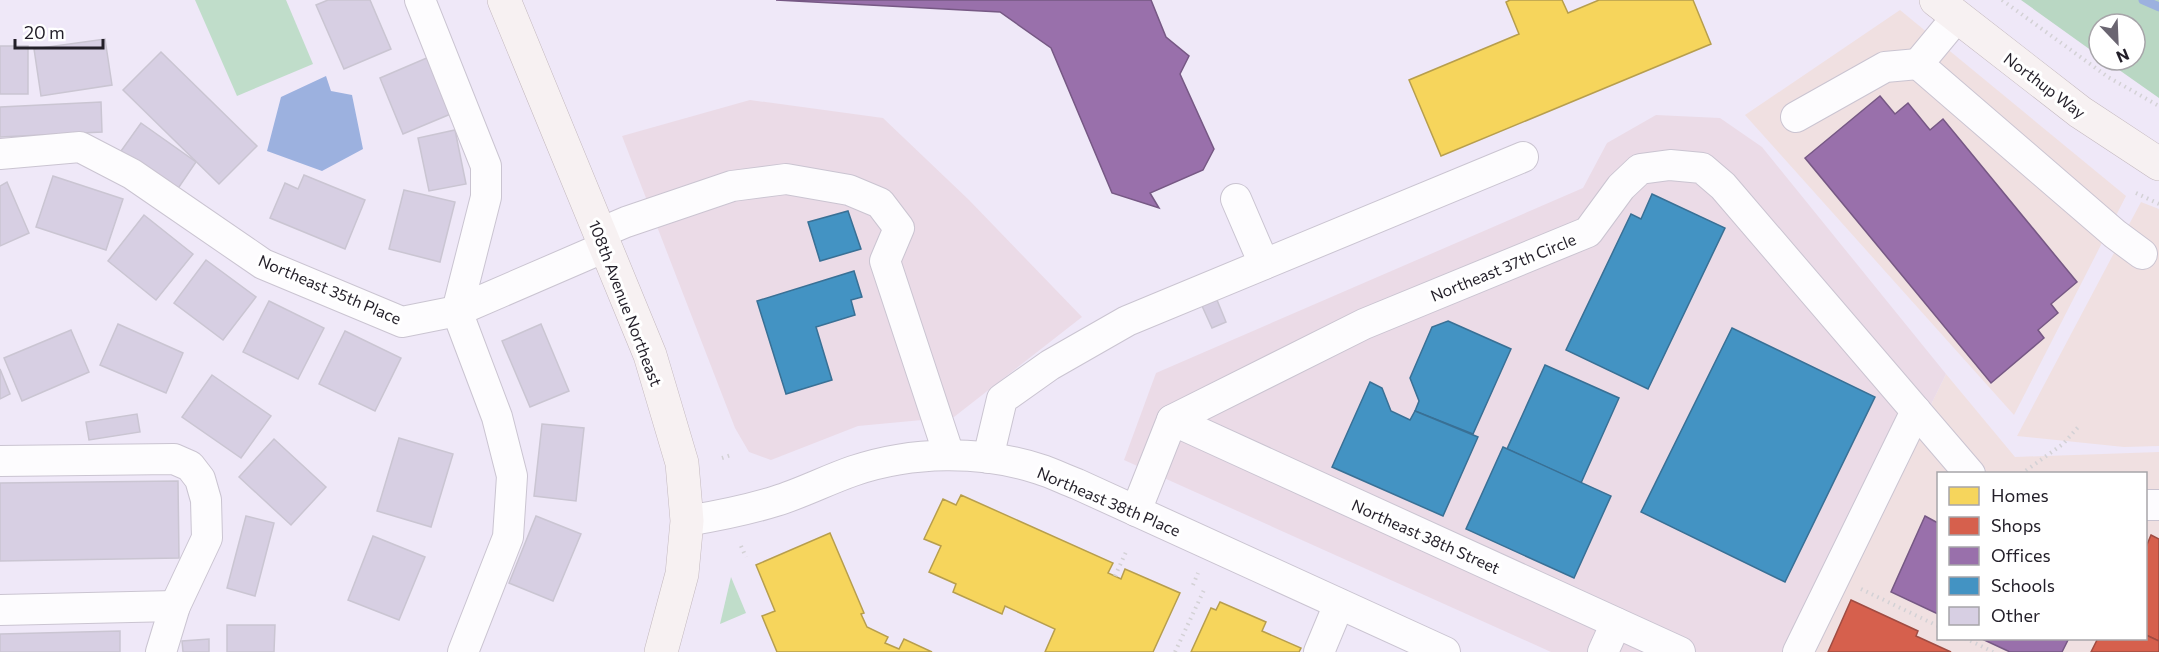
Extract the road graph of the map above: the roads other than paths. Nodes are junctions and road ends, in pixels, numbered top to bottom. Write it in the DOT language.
graph roads {
  1 [pos="420,0"];
  2 [pos="504,0"];
  3 [pos="1947,9"];
  4 [pos="1918,64"];
  5 [pos="1796,117"];
  6 [pos="0,154"];
  7 [pos="1523,157"];
  8 [pos="2159,164"];
  9 [pos="1236,199"];
  10 [pos="602,240"];
  11 [pos="2142,254"];
  12 [pos="1264,264"];
  13 [pos="457,311"];
  14 [pos="1916,411"];
  15 [pos="1172,420"];
  16 [pos="949,455"];
  17 [pos="988,458"];
  18 [pos="0,462"];
  19 [pos="1968,472"];
  20 [pos="1136,511"];
  21 [pos="687,521"];
  22 [pos="681,574"];
  23 [pos="1340,604"];
  24 [pos="175,606"];
  25 [pos="0,610"];
  26 [pos="1617,623"];
  27 [pos="1649,646"];
  28 [pos="161,652"];
  29 [pos="463,652"];
  30 [pos="638,652"];
  31 [pos="661,652"];
  32 [pos="1319,652"];
  33 [pos="1445,652"];
  34 [pos="1603,652"];
  35 [pos="1680,652"];
  36 [pos="1798,652"];
  1 -- 13 [label="street"];
  2 -- 10 [label="main road, 108th Avenue Northeast"];
  3 -- 4 [label="street"];
  3 -- 8 [label="main road, Northup Way"];
  4 -- 5 [label="street"];
  4 -- 11 [label="street"];
  6 -- 13 [label="street, Northeast 35th Place"];
  7 -- 12 [label="street"];
  9 -- 12 [label="street"];
  10 -- 13 [label="street, Northeast 35th Place"];
  10 -- 16 [label="street, Northeast 35th Place"];
  10 -- 21 [label="main road, 108th Avenue Northeast"];
  12 -- 17 [label="street"];
  13 -- 29 [label="street"];
  14 -- 15 [label="street, Northeast 37th Circle"];
  14 -- 19 [label="street, Northeast 37th Circle"];
  14 -- 36 [label="street"];
  15 -- 20 [label="street"];
  15 -- 26 [label="street, Northeast 38th Street"];
  16 -- 17 [label="street, Northeast 38th Place"];
  16 -- 21 [label="street, Northeast 38th Place"];
  17 -- 20 [label="street, Northeast 38th Place"];
  18 -- 24 [label="street"];
  20 -- 23 [label="street, Northeast 38th Place"];
  21 -- 22 [label="main road, 108th Avenue Northeast"];
  22 -- 30 [label="main road"];
  22 -- 31 [label="main road, 108th Avenue Northeast"];
  23 -- 32 [label="street"];
  23 -- 33 [label="street, Northeast 38th Place"];
  24 -- 25 [label="street"];
  24 -- 28 [label="street"];
  26 -- 27 [label="street, Northeast 38th Street"];
  26 -- 34 [label="street"];
  27 -- 35 [label="street, Northeast 38th Street"];
}
